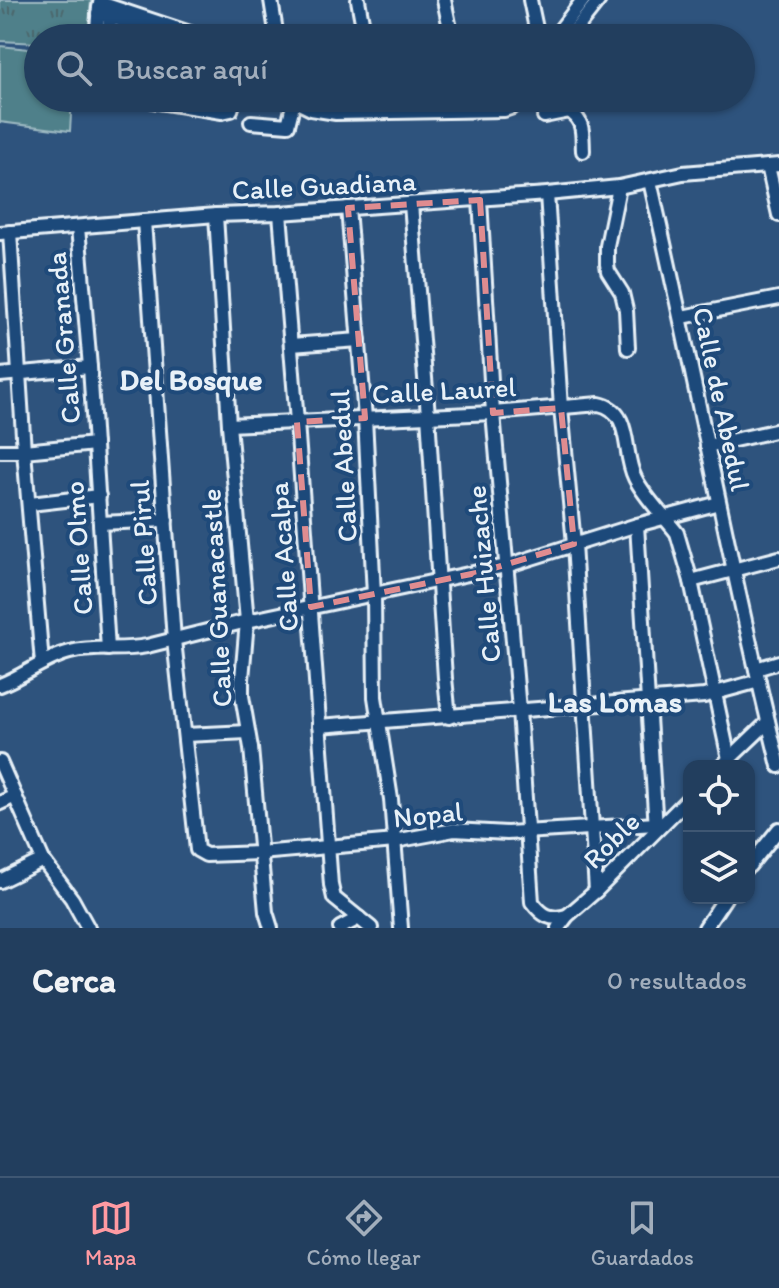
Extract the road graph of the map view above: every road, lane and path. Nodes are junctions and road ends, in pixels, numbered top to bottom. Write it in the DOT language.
graph roads {
  1 [pos="271,0"];
  2 [pos="358,0"];
  3 [pos="444,0"];
  4 [pos="530,0"];
  5 [pos="583,0"];
  6 [pos="599,0"];
  7 [pos="105,6"];
  8 [pos="144,24"];
  9 [pos="161,24"];
  10 [pos="275,24"];
  11 [pos="362,24"];
  12 [pos="449,24"];
  13 [pos="535,24"];
  14 [pos="565,24"];
  15 [pos="580,24"];
  16 [pos="290,112"];
  17 [pos="564,112"];
  18 [pos="571,112"];
  19 [pos="544,116"];
  20 [pos="251,122"];
  21 [pos="583,151"];
  22 [pos="773,166"];
  23 [pos="650,181"];
  24 [pos="619,187"];
  25 [pos="547,194"];
  26 [pos="480,200"];
  27 [pos="411,204"];
  28 [pos="348,208"];
  29 [pos="280,213"];
  30 [pos="216,215"];
  31 [pos="779,215"];
  32 [pos="144,221"];
  33 [pos="78,227"];
  34 [pos="5,232"];
  35 [pos="779,298"];
  36 [pos="682,317"];
  37 [pos="359,340"];
  38 [pos="291,345"];
  39 [pos="628,348"];
  40 [pos="90,367"];
  41 [pos="18,372"];
  42 [pos="0,375"];
  43 [pos="561,408"];
  44 [pos="493,413"];
  45 [pos="428,415"];
  46 [pos="365,418"];
  47 [pos="297,422"];
  48 [pos="229,425"];
  49 [pos="779,430"];
  50 [pos="95,444"];
  51 [pos="707,446"];
  52 [pos="0,451"];
  53 [pos="24,451"];
  54 [pos="99,496"];
  55 [pos="719,503"];
  56 [pos="30,504"];
  57 [pos="665,518"];
  58 [pos="166,520"];
  59 [pos="100,523"];
  60 [pos="637,525"];
  61 [pos="574,544"];
  62 [pos="779,558"];
  63 [pos="506,566"];
  64 [pos="735,569"];
  65 [pos="439,580"];
  66 [pos="691,581"];
  67 [pos="374,595"];
  68 [pos="311,607"];
  69 [pos="247,621"];
  70 [pos="174,640"];
  71 [pos="108,649"];
  72 [pos="779,662"];
  73 [pos="42,663"];
  74 [pos="758,675"];
  75 [pos="0,685"];
  76 [pos="716,694"];
  77 [pos="647,701"];
  78 [pos="584,706"];
  79 [pos="519,710"];
  80 [pos="449,717"];
  81 [pos="380,721"];
  82 [pos="768,722"];
  83 [pos="319,726"];
  84 [pos="248,732"];
  85 [pos="185,735"];
  86 [pos="726,760"];
  87 [pos="728,760"];
  88 [pos="0,762"];
  89 [pos="779,766"];
  90 [pos="15,796"];
  91 [pos="0,803"];
  92 [pos="683,803"];
  93 [pos="656,826"];
  94 [pos="591,828"];
  95 [pos="779,829"];
  96 [pos="526,832"];
  97 [pos="395,841"];
  98 [pos="327,848"];
  99 [pos="260,853"];
  100 [pos="206,855"];
  101 [pos="755,859"];
  102 [pos="43,860"];
  103 [pos="0,881"];
  104 [pos="596,891"];
  105 [pos="721,904"];
  106 [pos="567,916"];
  107 [pos="359,918"];
  108 [pos="88,928"];
  109 [pos="271,928"];
  110 [pos="340,928"];
  111 [pos="371,928"];
  112 [pos="401,928"];
  113 [pos="558,928"];
  114 [pos="705,928"];
  1 -- 10 [label="street"];
  2 -- 11 [label="street"];
  3 -- 12 [label="street"];
  4 -- 13 [label="street"];
  5 -- 14 [label="street"];
  6 -- 15 [label="street"];
  7 -- 8 [label="street"];
  7 -- 9 [label="street"];
  16 -- 20 [label="street"];
  17 -- 19 [label="street"];
  18 -- 21 [label="street"];
  22 -- 23 [label="street, Calle Guadiana"];
  22 -- 31 [label="street"];
  23 -- 24 [label="street, Calle Guadiana"];
  23 -- 36 [label="street, Calle de Abedul"];
  24 -- 25 [label="street, Calle Guadiana"];
  24 -- 39 [label="street"];
  25 -- 26 [label="street, Calle Guadiana"];
  25 -- 43 [label="street"];
  26 -- 27 [label="street, Calle Guadiana"];
  26 -- 44 [label="street, Calle Huizache"];
  27 -- 28 [label="street, Calle Guadiana"];
  27 -- 45 [label="street"];
  28 -- 29 [label="street, Calle Guadiana"];
  28 -- 37 [label="street, Calle Abedul"];
  29 -- 30 [label="street, Calle Guadiana"];
  29 -- 38 [label="street, Calle Acalpa"];
  30 -- 32 [label="street, Calle Guadiana"];
  30 -- 48 [label="street, Calle Guanacastle"];
  32 -- 33 [label="street, Calle Guadiana"];
  32 -- 58 [label="street, Calle Pirul"];
  33 -- 34 [label="street, Calle Guadiana"];
  33 -- 40 [label="street, Calle Granada"];
  34 -- 41 [label="street"];
  35 -- 36 [label="street"];
  36 -- 51 [label="street, Calle de Abedul"];
  37 -- 38 [label="street"];
  37 -- 46 [label="street, Calle Abedul"];
  38 -- 47 [label="street, Calle Acalpa"];
  40 -- 41 [label="street"];
  40 -- 50 [label="street, Calle Granada"];
  41 -- 42 [label="street"];
  41 -- 53 [label="street"];
  43 -- 44 [label="street, Calle Laurel"];
  43 -- 57 [label="street, Calle Laurel"];
  43 -- 61 [label="street"];
  44 -- 45 [label="street, Calle Laurel"];
  44 -- 63 [label="street, Calle Huizache"];
  45 -- 46 [label="street, Calle Laurel"];
  45 -- 65 [label="street"];
  46 -- 47 [label="street, Calle Laurel"];
  46 -- 67 [label="street, Calle Abedul"];
  47 -- 48 [label="street, Calle Laurel"];
  47 -- 68 [label="street, Calle Acalpa"];
  48 -- 69 [label="street, Calle Guanacastle"];
  49 -- 51 [label="street"];
  50 -- 53 [label="street"];
  50 -- 54 [label="street, Calle Olmo"];
  51 -- 55 [label="street, Calle de Abedul"];
  52 -- 53 [label="street"];
  53 -- 56 [label="street"];
  54 -- 56 [label="street"];
  54 -- 59 [label="street, Calle Olmo"];
  55 -- 57 [label="street"];
  55 -- 64 [label="street, Calle de Abedul"];
  56 -- 73 [label="street"];
  57 -- 60 [label="street"];
  57 -- 66 [label="street"];
  58 -- 59 [label="street"];
  58 -- 70 [label="street, Calle Pirul"];
  59 -- 71 [label="street, Calle Olmo"];
  60 -- 61 [label="street"];
  60 -- 77 [label="street"];
  61 -- 63 [label="street"];
  61 -- 78 [label="street"];
  62 -- 64 [label="street"];
  63 -- 65 [label="street"];
  63 -- 79 [label="street, Calle Huizache"];
  64 -- 66 [label="street"];
  64 -- 74 [label="street, Calle de Abedul"];
  65 -- 67 [label="street"];
  65 -- 80 [label="street"];
  66 -- 76 [label="street"];
  67 -- 68 [label="street"];
  67 -- 81 [label="street, Calle Abedul"];
  68 -- 69 [label="street"];
  68 -- 83 [label="street, Calle Acalpa"];
  69 -- 70 [label="street"];
  69 -- 84 [label="street, Calle Guanacastle"];
  70 -- 71 [label="street"];
  70 -- 85 [label="street, Calle Pirul"];
  71 -- 73 [label="street"];
  72 -- 74 [label="street"];
  73 -- 75 [label="street"];
  74 -- 76 [label="street"];
  74 -- 82 [label="street, Calle de Abedul"];
  76 -- 77 [label="street"];
  76 -- 86 [label="street"];
  77 -- 78 [label="street"];
  77 -- 93 [label="street"];
  78 -- 79 [label="street"];
  78 -- 94 [label="street"];
  79 -- 80 [label="street"];
  79 -- 96 [label="street, Calle Huizache"];
  80 -- 81 [label="street"];
  81 -- 83 [label="street"];
  81 -- 97 [label="street, Calle Abedul"];
  82 -- 87 [label="street"];
  82 -- 89 [label="street, Calle de Abedul"];
  83 -- 98 [label="street, Calle Acalpa"];
  84 -- 85 [label="street"];
  84 -- 99 [label="street, Calle Guanacastle"];
  85 -- 100 [label="street, Calle Pirul"];
  88 -- 90 [label="street"];
  90 -- 91 [label="street"];
  90 -- 102 [label="street"];
  92 -- 93 [label="street, Roble"];
  93 -- 94 [label="street, Nopal"];
  93 -- 104 [label="street, Roble"];
  94 -- 96 [label="street, Nopal"];
  94 -- 104 [label="street"];
  95 -- 101 [label="street"];
  96 -- 97 [label="street, Nopal"];
  96 -- 106 [label="street, Calle Huizache"];
  97 -- 98 [label="street, Nopal"];
  97 -- 112 [label="street, Calle Abedul"];
  98 -- 99 [label="street, Nopal"];
  98 -- 107 [label="street, Calle Acalpa"];
  99 -- 100 [label="street, Nopal"];
  99 -- 109 [label="street, Calle Guanacastle"];
  102 -- 103 [label="street"];
  102 -- 108 [label="street"];
  104 -- 106 [label="street, Roble"];
  105 -- 114 [label="street"];
  106 -- 113 [label="street, Roble"];
  107 -- 110 [label="street"];
  107 -- 111 [label="street"];
}
